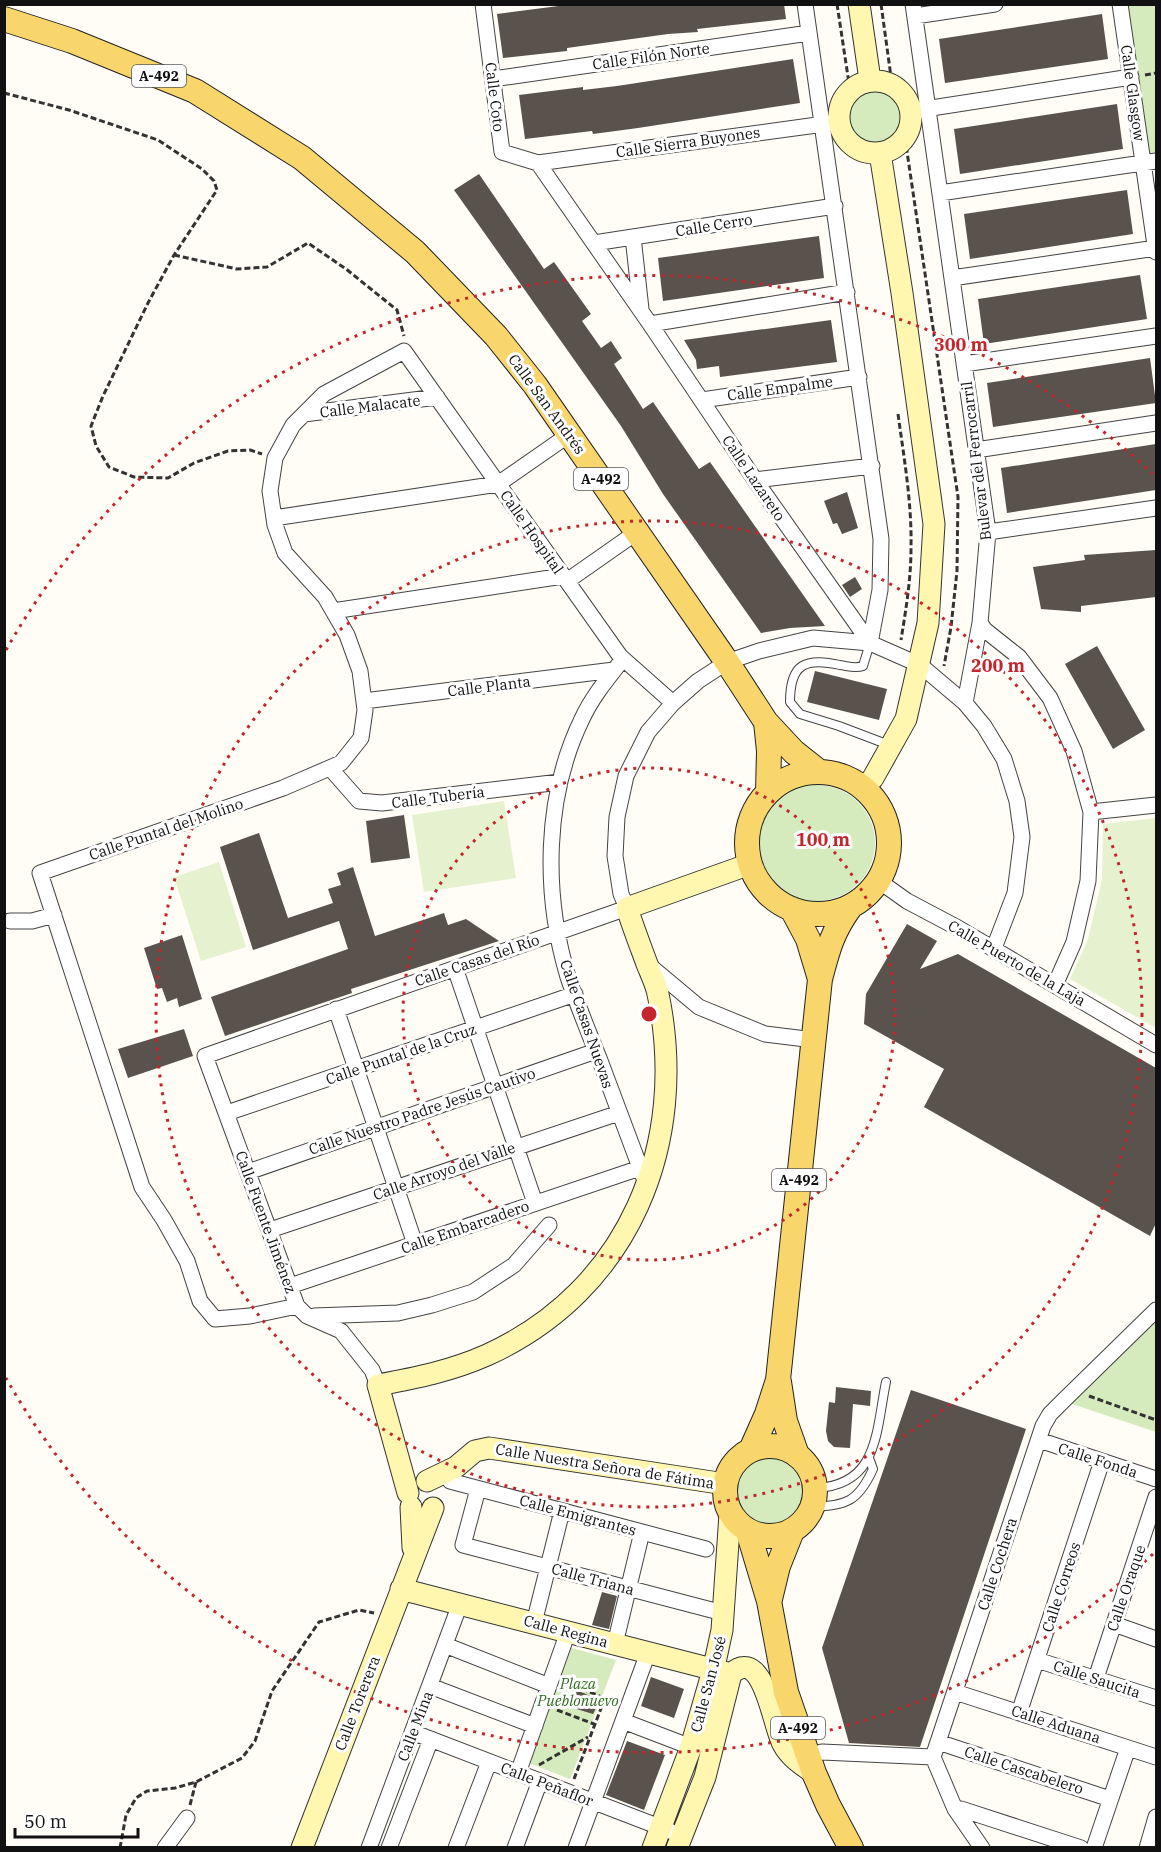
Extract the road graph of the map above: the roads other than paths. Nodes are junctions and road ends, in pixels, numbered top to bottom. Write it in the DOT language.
graph roads {
  1 [pos="483,4"];
  2 [pos="805,4"];
  3 [pos="859,4"];
  4 [pos="995,4"];
  5 [pos="1120,4"];
  6 [pos="914,10"];
  7 [pos="4,19"];
  8 [pos="809,33"];
  9 [pos="1131,77"];
  10 [pos="493,79"];
  11 [pos="870,80"];
  12 [pos="920,110"];
  13 [pos="831,123"];
  14 [pos="880,153"];
  15 [pos="1150,162"];
  16 [pos="538,163"];
  17 [pos="940,193"];
  18 [pos="834,206"];
  19 [pos="633,237"];
  20 [pos="594,243"];
  21 [pos="1156,250"];
  22 [pos="952,278"];
  23 [pos="847,292"];
  24 [pos="645,317"];
  25 [pos="1156,336"];
  26 [pos="404,351"];
  27 [pos="964,364"];
  28 [pos="859,377"];
  29 [pos="437,397"];
  30 [pos="702,400"];
  31 [pos="304,414"];
  32 [pos="1156,423"];
  33 [pos="570,434"];
  34 [pos="976,450"];
  35 [pos="872,466"];
  36 [pos="755,480"];
  37 [pos="498,484"];
  38 [pos="1156,508"];
  39 [pos="274,518"];
  40 [pos="637,532"];
  41 [pos="988,532"];
  42 [pos="565,579"];
  43 [pos="333,611"];
  44 [pos="980,623"];
  45 [pos="870,643"];
  46 [pos="727,662"];
  47 [pos="619,665"];
  48 [pos="920,665"];
  49 [pos="364,701"];
  50 [pos="673,703"];
  51 [pos="964,703"];
  52 [pos="766,722"];
  53 [pos="891,746"];
  54 [pos="330,768"];
  55 [pos="818,771"];
  56 [pos="560,782"];
  57 [pos="864,788"];
  58 [pos="768,792"];
  59 [pos="1156,805"];
  60 [pos="1091,812"];
  61 [pos="750,864"];
  62 [pos="879,881"];
  63 [pos="851,906"];
  64 [pos="627,908"];
  65 [pos="792,909"];
  66 [pos="54,915"];
  67 [pos="10,921"];
  68 [pos="558,931"];
  69 [pos="994,948"];
  70 [pos="648,964"];
  71 [pos="455,968"];
  72 [pos="820,979"];
  73 [pos="1055,985"];
  74 [pos="575,994"];
  75 [pos="336,1010"];
  76 [pos="476,1028"];
  77 [pos="814,1040"];
  78 [pos="1156,1045"];
  79 [pos="596,1051"];
  80 [pos="205,1056"];
  81 [pos="356,1069"];
  82 [pos="495,1086"];
  83 [pos="227,1113"];
  84 [pos="619,1113"];
  85 [pos="376,1128"];
  86 [pos="516,1147"];
  87 [pos="248,1172"];
  88 [pos="643,1177"];
  89 [pos="396,1187"];
  90 [pos="535,1203"];
  91 [pos="549,1226"];
  92 [pos="270,1230"];
  93 [pos="416,1244"];
  94 [pos="290,1286"];
  95 [pos="1156,1310"];
  96 [pos="302,1311"];
  97 [pos="778,1380"];
  98 [pos="886,1382"];
  99 [pos="378,1385"];
  100 [pos="1039,1440"];
  101 [pos="751,1450"];
  102 [pos="797,1455"];
  103 [pos="869,1458"];
  104 [pos="1102,1461"];
  105 [pos="1156,1479"];
  106 [pos="725,1484"];
  107 [pos="431,1489"];
  108 [pos="478,1489"];
  109 [pos="814,1497"];
  110 [pos="1156,1497"];
  111 [pos="562,1511"];
  112 [pos="730,1514"];
  113 [pos="748,1531"];
  114 [pos="792,1531"];
  115 [pos="642,1532"];
  116 [pos="706,1549"];
  117 [pos="548,1567"];
  118 [pos="628,1588"];
  119 [pos="401,1589"];
  120 [pos="769,1601"];
  121 [pos="460,1604"];
  122 [pos="723,1613"];
  123 [pos="534,1623"];
  124 [pos="1114,1624"];
  125 [pos="568,1632"];
  126 [pos="1156,1639"];
  127 [pos="615,1644"];
  128 [pos="445,1645"];
  129 [pos="648,1653"];
  130 [pos="1037,1660"];
  131 [pos="722,1672"];
  132 [pos="1096,1678"];
  133 [pos="551,1681"];
  134 [pos="430,1686"];
  135 [pos="955,1692"];
  136 [pos="1156,1698"];
  137 [pos="1019,1713"];
  138 [pos="626,1715"];
  139 [pos="535,1726"];
  140 [pos="412,1732"];
  141 [pos="430,1739"];
  142 [pos="938,1742"];
  143 [pos="691,1747"];
  144 [pos="1128,1748"];
  145 [pos="1156,1757"];
  146 [pos="933,1758"];
  147 [pos="489,1762"];
  148 [pos="810,1764"];
  149 [pos="520,1774"];
  150 [pos="540,1781"];
  151 [pos="1110,1799"];
  152 [pos="593,1802"];
  153 [pos="955,1809"];
  154 [pos="187,1818"];
  155 [pos="1156,1822"];
  156 [pos="660,1827"];
  157 [pos="679,1842"];
  158 [pos="165,1848"];
  159 [pos="302,1848"];
  160 [pos="369,1848"];
  161 [pos="389,1848"];
  162 [pos="456,1848"];
  163 [pos="515,1848"];
  164 [pos="576,1848"];
  165 [pos="653,1848"];
  166 [pos="851,1848"];
  167 [pos="982,1848"];
  168 [pos="1081,1848"];
  169 [pos="1094,1848"];
  170 [pos="1147,1848"];
  1 -- 10 [label="street, Calle Coto"];
  2 -- 8 [label="street"];
  3 -- 11 [label="street"];
  4 -- 6 [label="street"];
  5 -- 9 [label="street, Calle Glasgow"];
  6 -- 12 [label="street, Bulevar del Ferrocarril"];
  7 -- 33 [label="main road, Calle San Andrés / A-492"];
  8 -- 10 [label="street, Calle Filón Norte"];
  8 -- 13 [label="street"];
  9 -- 12 [label="street"];
  9 -- 15 [label="street, Calle Glasgow"];
  10 -- 16 [label="street, Calle Coto"];
  11 -- 12 [label="street"];
  11 -- 13 [label="street"];
  12 -- 14 [label="street"];
  12 -- 17 [label="street, Bulevar del Ferrocarril"];
  13 -- 14 [label="street"];
  13 -- 16 [label="street, Calle Sierra Buyones"];
  13 -- 18 [label="street"];
  14 -- 48 [label="street"];
  15 -- 17 [label="street"];
  15 -- 21 [label="street, Calle Glasgow"];
  16 -- 20 [label="street, Calle Lazareto"];
  17 -- 22 [label="street, Bulevar del Ferrocarril"];
  18 -- 19 [label="street, Calle Cerro"];
  18 -- 23 [label="street"];
  19 -- 20 [label="street, Calle Cerro"];
  19 -- 24 [label="street, Calle Lazareto"];
  20 -- 24 [label="street, Calle Lazareto"];
  21 -- 22 [label="street"];
  22 -- 27 [label="street, Bulevar del Ferrocarril"];
  23 -- 24 [label="street"];
  23 -- 28 [label="street"];
  24 -- 30 [label="street, Calle Lazareto"];
  25 -- 27 [label="street"];
  26 -- 29 [label="street, Calle Hospital"];
  26 -- 31 [label="street, Calle Puntal del Molino"];
  27 -- 34 [label="street, Bulevar del Ferrocarril"];
  28 -- 30 [label="street, Calle Empalme"];
  28 -- 35 [label="street"];
  29 -- 31 [label="street, Calle Malacate"];
  29 -- 37 [label="street, Calle Hospital"];
  30 -- 36 [label="street, Calle Lazareto"];
  31 -- 39 [label="street, Calle Puntal del Molino"];
  32 -- 34 [label="street"];
  33 -- 37 [label="street"];
  33 -- 40 [label="main road, Calle San Andrés / A-492"];
  34 -- 41 [label="street, Bulevar del Ferrocarril"];
  35 -- 36 [label="street"];
  35 -- 45 [label="street"];
  36 -- 45 [label="street, Calle Lazareto"];
  37 -- 39 [label="street"];
  37 -- 42 [label="street, Calle Hospital"];
  38 -- 41 [label="street"];
  39 -- 43 [label="street, Calle Puntal del Molino"];
  40 -- 42 [label="street"];
  40 -- 46 [label="main road, Calle San Andrés / A-492"];
  41 -- 44 [label="street, Bulevar del Ferrocarril"];
  42 -- 43 [label="street"];
  42 -- 47 [label="street, Calle Hospital"];
  43 -- 49 [label="street, Calle Puntal del Molino"];
  44 -- 51 [label="street, Bulevar del Ferrocarril"];
  44 -- 60 [label="street"];
  45 -- 46 [label="street"];
  45 -- 48 [label="street"];
  45 -- 53 [label="lane"];
  46 -- 50 [label="street"];
  46 -- 52 [label="main road, Calle San Andrés / A-492"];
  47 -- 49 [label="street, Calle Planta"];
  47 -- 50 [label="street, Calle Hospital"];
  47 -- 56 [label="street, Calle Casas Nuevas"];
  48 -- 51 [label="street"];
  48 -- 53 [label="street"];
  49 -- 54 [label="street, Calle Puntal del Molino"];
  50 -- 64 [label="street"];
  51 -- 69 [label="street"];
  52 -- 55 [label="main road, Calle San Andrés / A-492"];
  52 -- 58 [label="main road, Calle San Andrés / A-492"];
  53 -- 57 [label="street"];
  54 -- 56 [label="street, Calle Tubería"];
  54 -- 66 [label="street, Calle Puntal del Molino"];
  55 -- 57 [label="main road, A-492"];
  55 -- 58 [label="main road, A-492"];
  56 -- 68 [label="street, Calle Casas Nuevas"];
  57 -- 62 [label="main road, A-492"];
  58 -- 61 [label="main road, A-492"];
  59 -- 60 [label="street"];
  60 -- 73 [label="street"];
  61 -- 64 [label="street, Calle Casas del Río"];
  61 -- 65 [label="main road, A-492"];
  62 -- 63 [label="main road, A-492"];
  62 -- 69 [label="street, Calle Puerto de la Laja"];
  63 -- 65 [label="main road, A-492"];
  63 -- 72 [label="main road, A-492"];
  64 -- 68 [label="street, Calle Casas del Río"];
  64 -- 70 [label="street"];
  65 -- 72 [label="main road, A-492"];
  66 -- 67 [label="street"];
  66 -- 96 [label="street, Calle Puntal del Molino"];
  68 -- 71 [label="street, Calle Casas del Río"];
  68 -- 74 [label="street, Calle Casas Nuevas"];
  69 -- 73 [label="street, Calle Puerto de la Laja"];
  70 -- 77 [label="street"];
  70 -- 88 [label="street"];
  71 -- 75 [label="street, Calle Casas del Río"];
  71 -- 76 [label="street"];
  72 -- 77 [label="main road, A-492"];
  73 -- 78 [label="street, Calle Puerto de la Laja"];
  74 -- 76 [label="street, Calle Puntal de la Cruz"];
  74 -- 79 [label="street, Calle Casas Nuevas"];
  75 -- 80 [label="street, Calle Casas del Río"];
  75 -- 81 [label="street"];
  76 -- 81 [label="street, Calle Puntal de la Cruz"];
  76 -- 82 [label="street"];
  77 -- 97 [label="main road, A-492"];
  79 -- 82 [label="street, Calle Nuestro Padre Jesús Cautivo"];
  79 -- 84 [label="street, Calle Casas Nuevas"];
  80 -- 83 [label="street, Calle Fuente Jiménez"];
  81 -- 83 [label="street, Calle Puntal de la Cruz"];
  81 -- 85 [label="street"];
  82 -- 85 [label="street, Calle Nuestro Padre Jesús Cautivo"];
  82 -- 86 [label="street"];
  83 -- 87 [label="street, Calle Fuente Jiménez"];
  84 -- 86 [label="street, Calle Arroyo del Valle"];
  84 -- 88 [label="street, Calle Casas Nuevas"];
  85 -- 87 [label="street, Calle Nuestro Padre Jesús Cautivo"];
  85 -- 89 [label="street"];
  86 -- 89 [label="street, Calle Arroyo del Valle"];
  86 -- 90 [label="street"];
  87 -- 92 [label="street, Calle Fuente Jiménez"];
  88 -- 90 [label="street, Calle Embarcadero"];
  88 -- 99 [label="street"];
  89 -- 92 [label="street, Calle Arroyo del Valle"];
  89 -- 93 [label="street"];
  90 -- 93 [label="street, Calle Embarcadero"];
  91 -- 96 [label="street"];
  92 -- 94 [label="street, Calle Fuente Jiménez"];
  93 -- 94 [label="street, Calle Embarcadero"];
  94 -- 96 [label="street, Calle Fuente Jiménez"];
  95 -- 100 [label="street, Calle Cochera"];
  96 -- 99 [label="street"];
  97 -- 101 [label="main road, A-492"];
  97 -- 102 [label="main road, A-492"];
  98 -- 103 [label="lane"];
  99 -- 107 [label="street"];
  100 -- 104 [label="street, Calle Fonda"];
  100 -- 135 [label="street, Calle Cochera"];
  101 -- 102 [label="main road"];
  101 -- 106 [label="main road, A-492"];
  102 -- 109 [label="main road, A-492"];
  103 -- 109 [label="lane"];
  103 -- 109 [label="lane"];
  104 -- 105 [label="street, Calle Fonda"];
  104 -- 130 [label="street, Calle Correos"];
  106 -- 107 [label="street, Calle Nuestra Señora de Fátima"];
  106 -- 112 [label="main road"];
  107 -- 108 [label="street, Calle Emigrantes"];
  107 -- 119 [label="street, Calle Torerera"];
  108 -- 111 [label="street, Calle Emigrantes"];
  108 -- 117 [label="street, Calle Triana"];
  109 -- 114 [label="main road, A-492"];
  110 -- 124 [label="street, Calle Oraque"];
  111 -- 115 [label="street, Calle Emigrantes"];
  111 -- 117 [label="street"];
  112 -- 113 [label="main road, A-492"];
  112 -- 122 [label="street, Calle San José"];
  113 -- 114 [label="main road"];
  113 -- 120 [label="main road, A-492"];
  114 -- 120 [label="main road, A-492"];
  115 -- 116 [label="street, Calle Emigrantes"];
  115 -- 118 [label="street"];
  117 -- 118 [label="street, Calle Triana"];
  117 -- 123 [label="street"];
  118 -- 122 [label="street, Calle Triana"];
  118 -- 127 [label="street"];
  119 -- 121 [label="street, Calle Regina"];
  119 -- 159 [label="street, Calle Torerera"];
  120 -- 148 [label="main road, A-492"];
  121 -- 123 [label="street, Calle Regina"];
  121 -- 128 [label="street, Calle Mina"];
  122 -- 131 [label="street, Calle San José"];
  123 -- 125 [label="street, Calle Regina"];
  124 -- 126 [label="street"];
  124 -- 132 [label="street, Calle Oraque"];
  125 -- 127 [label="street, Calle Regina"];
  125 -- 133 [label="street"];
  127 -- 129 [label="street, Calle Regina"];
  128 -- 133 [label="street"];
  128 -- 134 [label="street, Calle Mina"];
  129 -- 131 [label="street, Calle Regina"];
  129 -- 138 [label="street"];
  130 -- 132 [label="street, Calle Saucita"];
  130 -- 137 [label="street, Calle Correos"];
  131 -- 143 [label="street, Calle San José"];
  131 -- 148 [label="street, Calle Regina"];
  131 -- 157 [label="street, Calle San José"];
  132 -- 136 [label="street, Calle Saucita"];
  133 -- 139 [label="street"];
  134 -- 139 [label="street"];
  134 -- 140 [label="street, Calle Mina"];
  135 -- 137 [label="street, Calle Aduana"];
  135 -- 142 [label="street, Calle Cochera"];
  137 -- 144 [label="street, Calle Aduana"];
  138 -- 143 [label="street"];
  138 -- 152 [label="street"];
  139 -- 149 [label="street"];
  140 -- 141 [label="street, Calle Peñaflor"];
  140 -- 160 [label="street, Calle Mina"];
  141 -- 147 [label="street, Calle Peñaflor"];
  141 -- 161 [label="street, Calle Mina"];
  142 -- 146 [label="street, Calle Cochera"];
  142 -- 151 [label="street, Calle Cascabelero"];
  143 -- 156 [label="street, Calle San José"];
  144 -- 145 [label="street, Calle Aduana"];
  144 -- 151 [label="street"];
  146 -- 148 [label="street"];
  146 -- 153 [label="street"];
  147 -- 149 [label="street, Calle Peñaflor"];
  147 -- 162 [label="street"];
  148 -- 166 [label="main road, A-492"];
  149 -- 150 [label="street, Calle Peñaflor"];
  150 -- 152 [label="street, Calle Peñaflor"];
  150 -- 163 [label="street"];
  151 -- 169 [label="street"];
  152 -- 156 [label="street, Calle Peñaflor"];
  152 -- 164 [label="street"];
  153 -- 167 [label="street"];
  153 -- 168 [label="street"];
  154 -- 158 [label="street"];
  155 -- 170 [label="street"];
  156 -- 157 [label="street, Calle Peñaflor"];
  156 -- 165 [label="street, Calle San José"];
}
